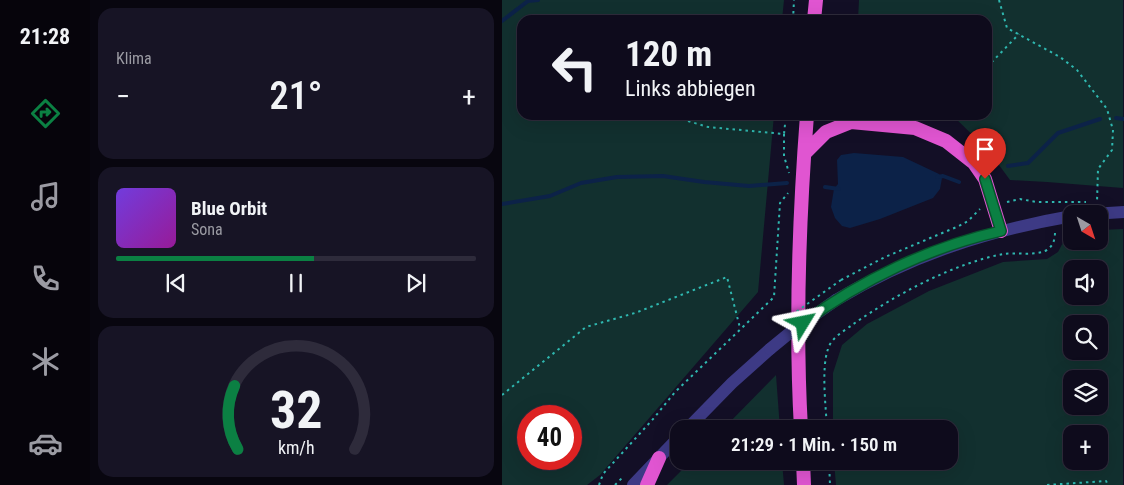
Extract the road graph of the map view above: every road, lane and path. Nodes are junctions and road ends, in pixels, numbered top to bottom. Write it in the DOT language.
graph roads {
  1 [pos="794,0"];
  2 [pos="816,0"];
  3 [pos="999,0"];
  4 [pos="793,15"];
  5 [pos="814,15"];
  6 [pos="1019,34"];
  7 [pos="992,62"];
  8 [pos="785,120"];
  9 [pos="807,120"];
  10 [pos="844,120"];
  11 [pos="853,120"];
  12 [pos="688,121"];
  13 [pos="784,134"];
  14 [pos="805,153"];
  15 [pos="789,173"];
  16 [pos="788,192"];
  17 [pos="993,205"];
  18 [pos="1078,205"];
  19 [pos="1092,205"];
  20 [pos="1108,209"];
  21 [pos="1124,212"];
  22 [pos="1063,218"];
  23 [pos="1054,219"];
  24 [pos="1001,231"];
  25 [pos="781,323"];
  26 [pos="740,329"];
  27 [pos="502,395"];
  28 [pos="696,420"];
  29 [pos="801,420"];
  30 [pos="827,420"];
  31 [pos="670,446"];
  32 [pos="659,458"];
  33 [pos="803,470"];
  34 [pos="829,470"];
  35 [pos="599,485"];
  36 [pos="633,485"];
  37 [pos="647,485"];
  38 [pos="804,485"];
  39 [pos="830,485"];
  40 [pos="1047,485"];
  41 [pos="1108,485"];
  1 -- 4 [label="path"];
  2 -- 5 [label="highway"];
  3 -- 6 [label="path"];
  6 -- 7 [label="path"];
  6 -- 19 [label="path"];
  8 -- 13 [label="path"];
  9 -- 14 [label="highway"];
  10 -- 14 [label="highway"];
  11 -- 17 [label="highway"];
  12 -- 13 [label="path"];
  13 -- 15 [label="path"];
  14 -- 29 [label="highway"];
  16 -- 26 [label="path"];
  17 -- 18 [label="path"];
  17 -- 24 [label="highway"];
  17 -- 25 [label="path, bridge"];
  20 -- 21 [label="street"];
  22 -- 23 [label="street"];
  23 -- 24 [label="street"];
  23 -- 30 [label="path"];
  24 -- 28 [label="street, bridge"];
  26 -- 27 [label="path"];
  26 -- 35 [label="path"];
  31 -- 32 [label="street"];
  32 -- 36 [label="street"];
  32 -- 37 [label="highway"];
  33 -- 38 [label="highway"];
  34 -- 39 [label="path"];
  40 -- 41 [label="path"];
}
